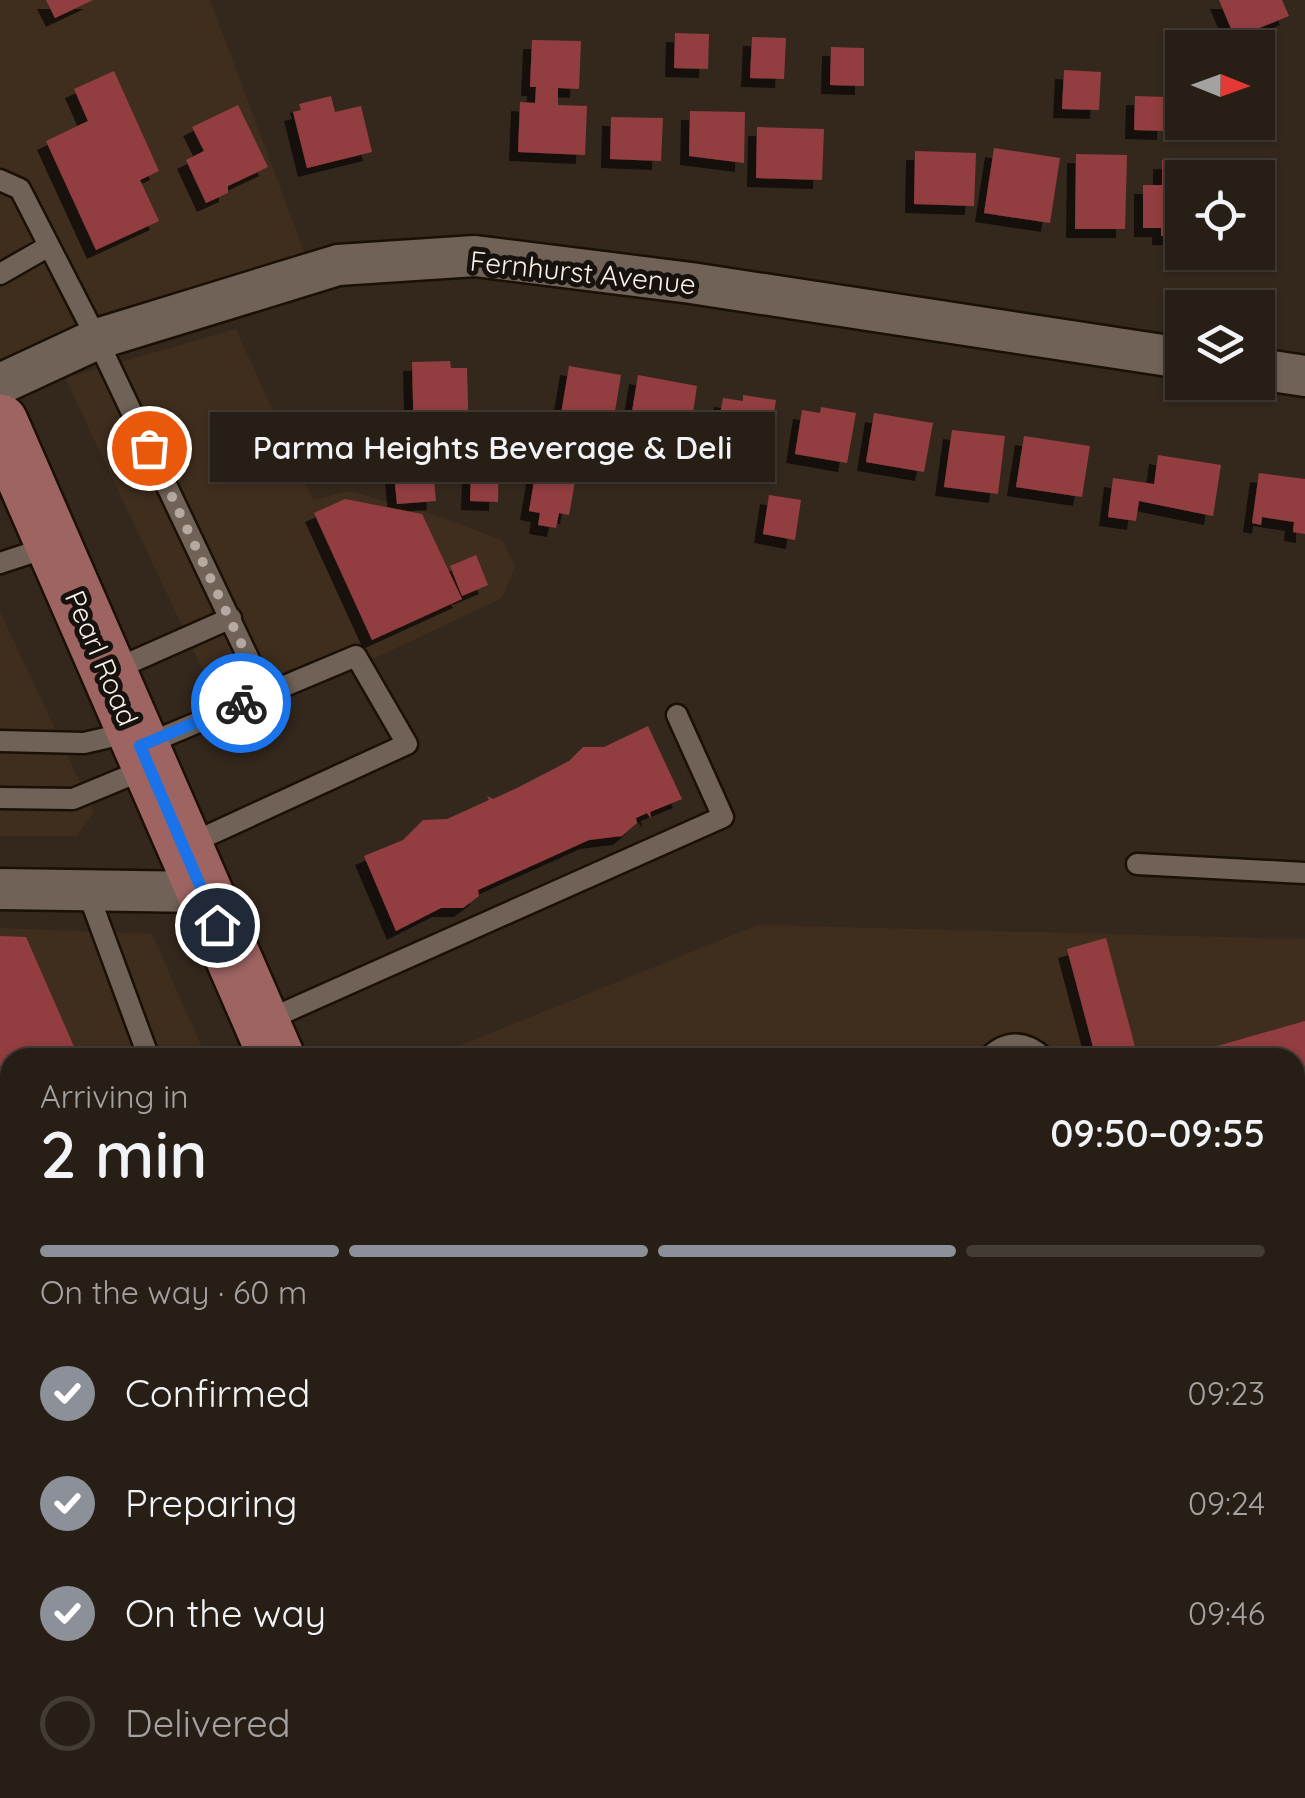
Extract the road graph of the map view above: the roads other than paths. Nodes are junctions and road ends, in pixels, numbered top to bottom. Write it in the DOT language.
graph roads {
  1 [pos="0,180"];
  2 [pos="48,246"];
  3 [pos="0,274"];
  4 [pos="97,339"];
  5 [pos="1165,355"];
  6 [pos="1275,372"];
  7 [pos="1305,376"];
  8 [pos="0,384"];
  9 [pos="0,422"];
  10 [pos="54,545"];
  11 [pos="0,563"];
  12 [pos="231,618"];
  13 [pos="110,672"];
  14 [pos="265,694"];
  15 [pos="677,715"];
  16 [pos="0,741"];
  17 [pos="141,749"];
  18 [pos="0,798"];
  19 [pos="1137,864"];
  20 [pos="192,869"];
  21 [pos="1305,873"];
  22 [pos="0,889"];
  23 [pos="87,890"];
  24 [pos="269,1040"];
  25 [pos="145,1048"];
  26 [pos="1007,1048"];
  27 [pos="1034,1048"];
  1 -- 2 [label="lane"];
  2 -- 3 [label="lane"];
  2 -- 4 [label="lane"];
  4 -- 5 [label="street, Fernhurst Avenue"];
  4 -- 8 [label="street, Fernhurst Avenue"];
  4 -- 12 [label="lane"];
  6 -- 7 [label="street"];
  9 -- 10 [label="main road, Pearl Road"];
  10 -- 11 [label="lane"];
  10 -- 13 [label="main road, Pearl Road"];
  12 -- 13 [label="lane"];
  12 -- 14 [label="lane"];
  13 -- 17 [label="main road, Pearl Road"];
  14 -- 17 [label="lane"];
  14 -- 20 [label="lane"];
  15 -- 24 [label="lane"];
  16 -- 17 [label="lane"];
  17 -- 18 [label="lane"];
  17 -- 20 [label="main road, Pearl Road"];
  19 -- 21 [label="lane"];
  20 -- 23 [label="street"];
  20 -- 24 [label="main road, Pearl Road"];
  22 -- 23 [label="street"];
  23 -- 25 [label="lane"];
  26 -- 27 [label="lane"];
}
